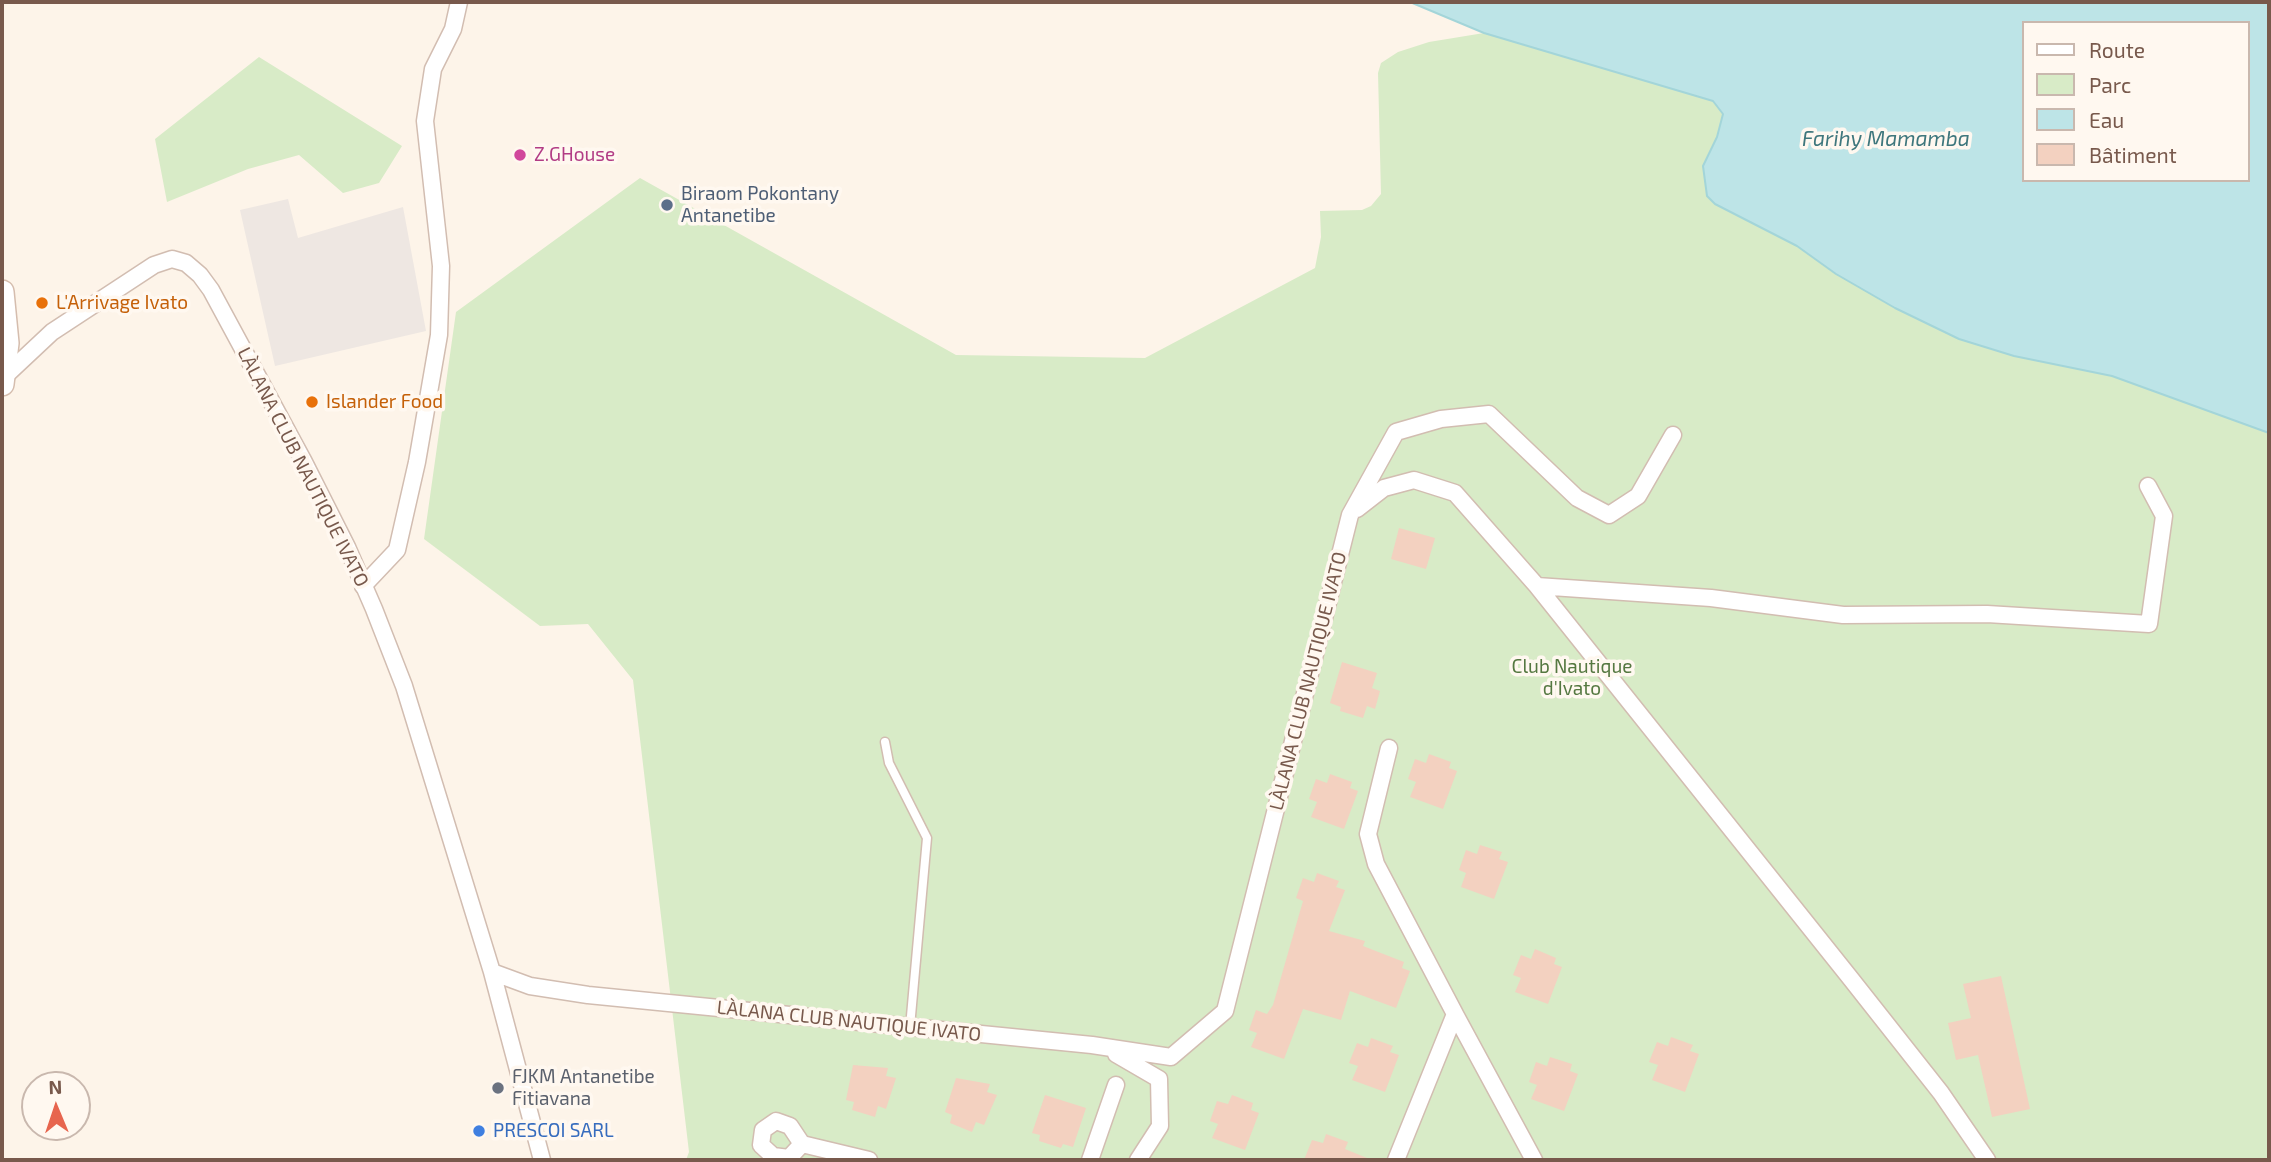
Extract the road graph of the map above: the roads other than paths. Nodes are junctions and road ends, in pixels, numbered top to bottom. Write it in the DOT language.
graph roads {
  1 [pos="459,2"];
  2 [pos="2,292"];
  3 [pos="3,380"];
  4 [pos="1673,435"];
  5 [pos="2147,486"];
  6 [pos="1350,515"];
  7 [pos="363,586"];
  8 [pos="1537,586"];
  9 [pos="885,742"];
  10 [pos="1389,748"];
  11 [pos="492,972"];
  12 [pos="1455,1014"];
  13 [pos="910,1027"];
  14 [pos="1100,1046"];
  15 [pos="1116,1085"];
  16 [pos="802,1144"];
  17 [pos="542,1160"];
  18 [pos="869,1160"];
  19 [pos="1090,1160"];
  20 [pos="1138,1160"];
  21 [pos="1396,1160"];
  22 [pos="1534,1160"];
  23 [pos="1987,1160"];
  1 -- 7 [label="street"];
  2 -- 3 [label="main road"];
  3 -- 7 [label="street, LÀLANA CLUB NAUTIQUE IVATO"];
  4 -- 6 [label="street, LÀLANA CLUB NAUTIQUE IVATO"];
  5 -- 8 [label="street"];
  6 -- 8 [label="street"];
  6 -- 14 [label="street, LÀLANA CLUB NAUTIQUE IVATO"];
  7 -- 11 [label="street, LÀLANA CLUB NAUTIQUE IVATO"];
  8 -- 23 [label="street"];
  9 -- 13 [label="lane"];
  10 -- 12 [label="street"];
  11 -- 13 [label="street, LÀLANA CLUB NAUTIQUE IVATO"];
  11 -- 17 [label="street"];
  12 -- 21 [label="street"];
  12 -- 22 [label="street"];
  13 -- 14 [label="street, LÀLANA CLUB NAUTIQUE IVATO"];
  14 -- 20 [label="street"];
  15 -- 19 [label="street"];
  16 -- 18 [label="street"];
}
